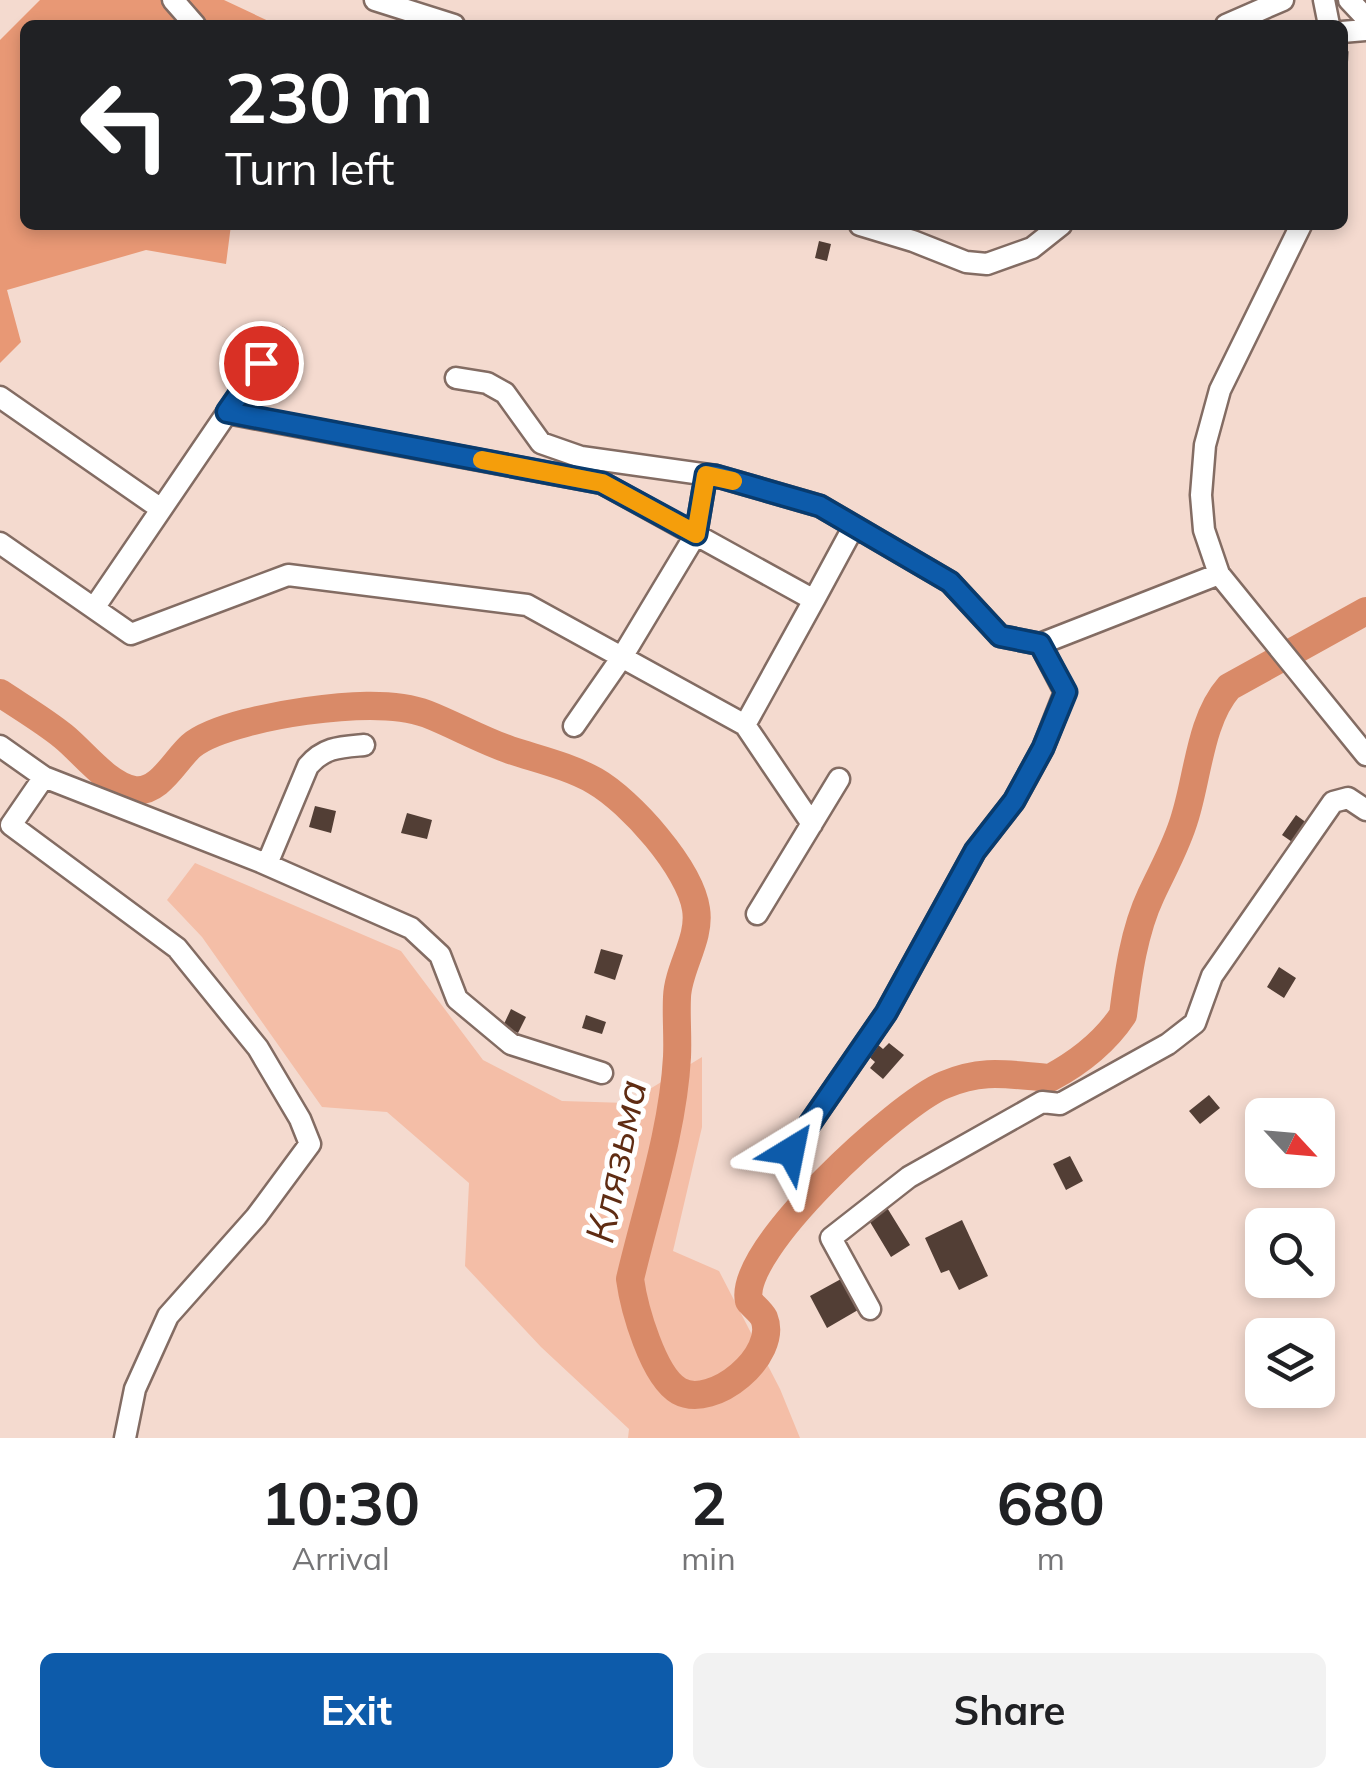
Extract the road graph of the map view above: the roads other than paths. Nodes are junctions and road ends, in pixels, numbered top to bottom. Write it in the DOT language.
graph roads {
  1 [pos="173,0"];
  2 [pos="376,0"];
  3 [pos="1284,0"];
  4 [pos="1324,0"];
  5 [pos="1349,0"];
  6 [pos="191,20"];
  7 [pos="438,20"];
  8 [pos="1238,20"];
  9 [pos="1344,20"];
  10 [pos="1351,27"];
  11 [pos="878,230"];
  12 [pos="1055,230"];
  13 [pos="1300,230"];
  14 [pos="278,338"];
  15 [pos="456,378"];
  16 [pos="0,397"];
  17 [pos="227,412"];
  18 [pos="706,475"];
  19 [pos="161,508"];
  20 [pos="854,526"];
  21 [pos="696,534"];
  22 [pos="0,543"];
  23 [pos="1219,574"];
  24 [pos="814,600"];
  25 [pos="94,608"];
  26 [pos="1040,644"];
  27 [pos="622,657"];
  28 [pos="746,724"];
  29 [pos="574,726"];
  30 [pos="0,746"];
  31 [pos="364,746"];
  32 [pos="1366,755"];
  33 [pos="44,777"];
  34 [pos="840,779"];
  35 [pos="1366,810"];
  36 [pos="6,824"];
  37 [pos="812,824"];
  38 [pos="267,864"];
  39 [pos="756,914"];
  40 [pos="602,1073"];
  41 [pos="791,1151"];
  42 [pos="870,1309"];
  43 [pos="125,1438"];
  1 -- 6 [label="street"];
  2 -- 7 [label="street"];
  3 -- 8 [label="street"];
  4 -- 9 [label="street"];
  5 -- 10 [label="street"];
  11 -- 12 [label="street"];
  13 -- 23 [label="street"];
  14 -- 17 [label="street"];
  15 -- 18 [label="street"];
  16 -- 19 [label="street"];
  17 -- 19 [label="street"];
  17 -- 21 [label="street"];
  18 -- 20 [label="street"];
  18 -- 21 [label="street"];
  19 -- 25 [label="street"];
  20 -- 24 [label="street"];
  20 -- 26 [label="street"];
  21 -- 24 [label="street"];
  21 -- 27 [label="street"];
  22 -- 25 [label="street"];
  23 -- 26 [label="street"];
  23 -- 32 [label="street"];
  24 -- 28 [label="street"];
  25 -- 27 [label="street"];
  26 -- 41 [label="street"];
  27 -- 28 [label="street"];
  27 -- 29 [label="street"];
  28 -- 37 [label="street"];
  30 -- 33 [label="street"];
  31 -- 38 [label="street"];
  33 -- 36 [label="street"];
  33 -- 38 [label="street"];
  34 -- 37 [label="street"];
  35 -- 42 [label="street"];
  36 -- 43 [label="street"];
  37 -- 39 [label="street"];
  38 -- 40 [label="street"];
}
